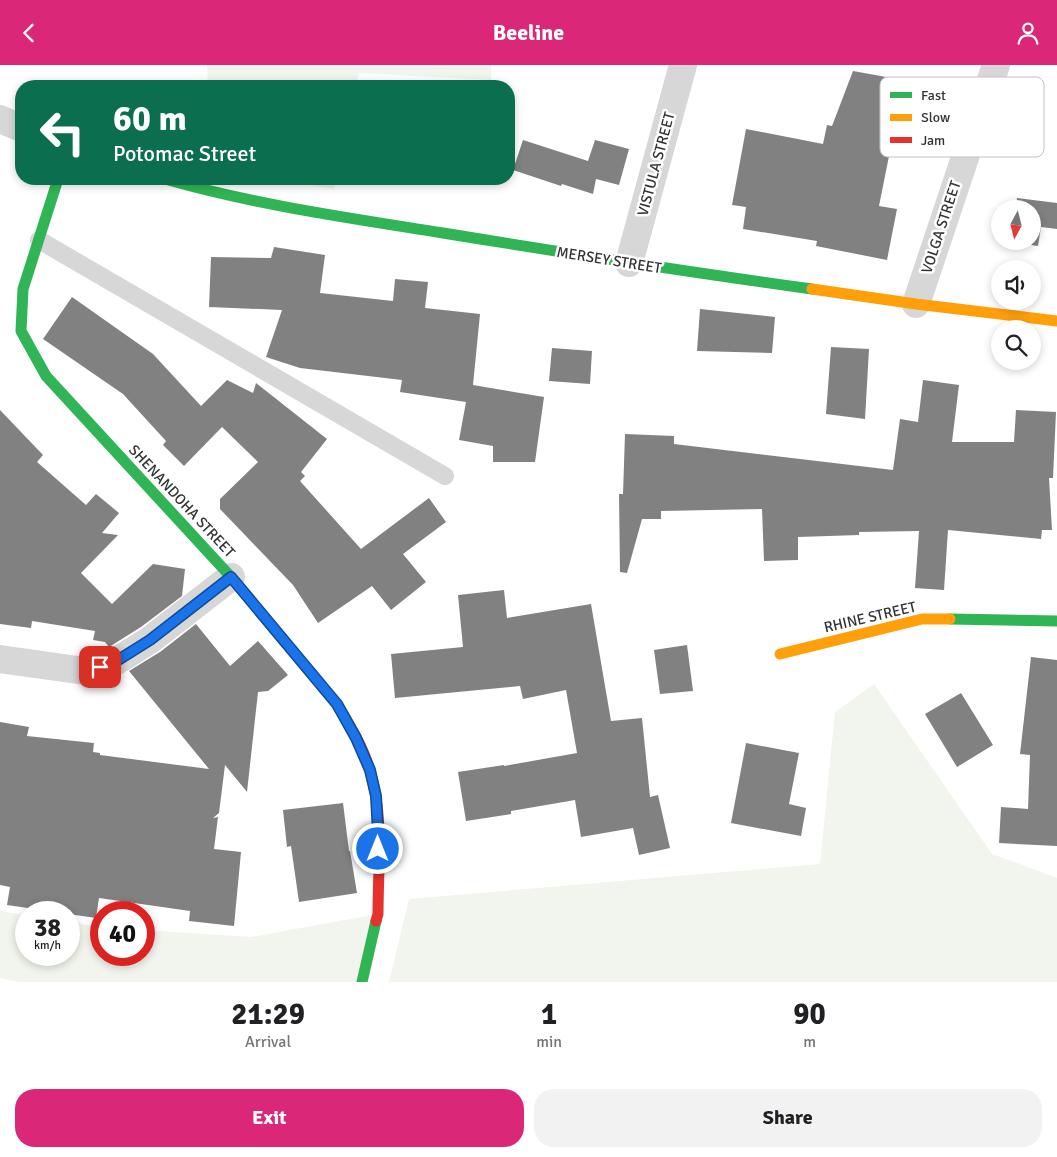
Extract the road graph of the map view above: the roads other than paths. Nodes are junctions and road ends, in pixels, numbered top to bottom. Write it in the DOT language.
graph roads {
  1 [pos="683,65"];
  2 [pos="996,65"];
  3 [pos="992,77"];
  4 [pos="0,119"];
  5 [pos="15,125"];
  6 [pos="965,157"];
  7 [pos="56,185"];
  8 [pos="184,185"];
  9 [pos="39,240"];
  10 [pos="629,263"];
  11 [pos="916,305"];
  12 [pos="1057,321"];
  13 [pos="445,476"];
  14 [pos="231,577"];
  15 [pos="1057,621"];
  16 [pos="780,653"];
  17 [pos="0,659"];
  18 [pos="362,982"];
  1 -- 10 [label="street, VISTULA STREET"];
  2 -- 3 [label="street, VOLGA STREET"];
  4 -- 5 [label="street"];
  6 -- 11 [label="street, VOLGA STREET"];
  7 -- 9 [label="street, SHENANDOHA STREET"];
  8 -- 10 [label="street, MERSEY STREET"];
  9 -- 13 [label="lane"];
  9 -- 14 [label="street, SHENANDOHA STREET"];
  10 -- 11 [label="street, MERSEY STREET"];
  11 -- 12 [label="street, MERSEY STREET"];
  14 -- 17 [label="street"];
  14 -- 18 [label="street, SHENANDOHA STREET"];
  15 -- 16 [label="street, RHINE STREET"];
}
